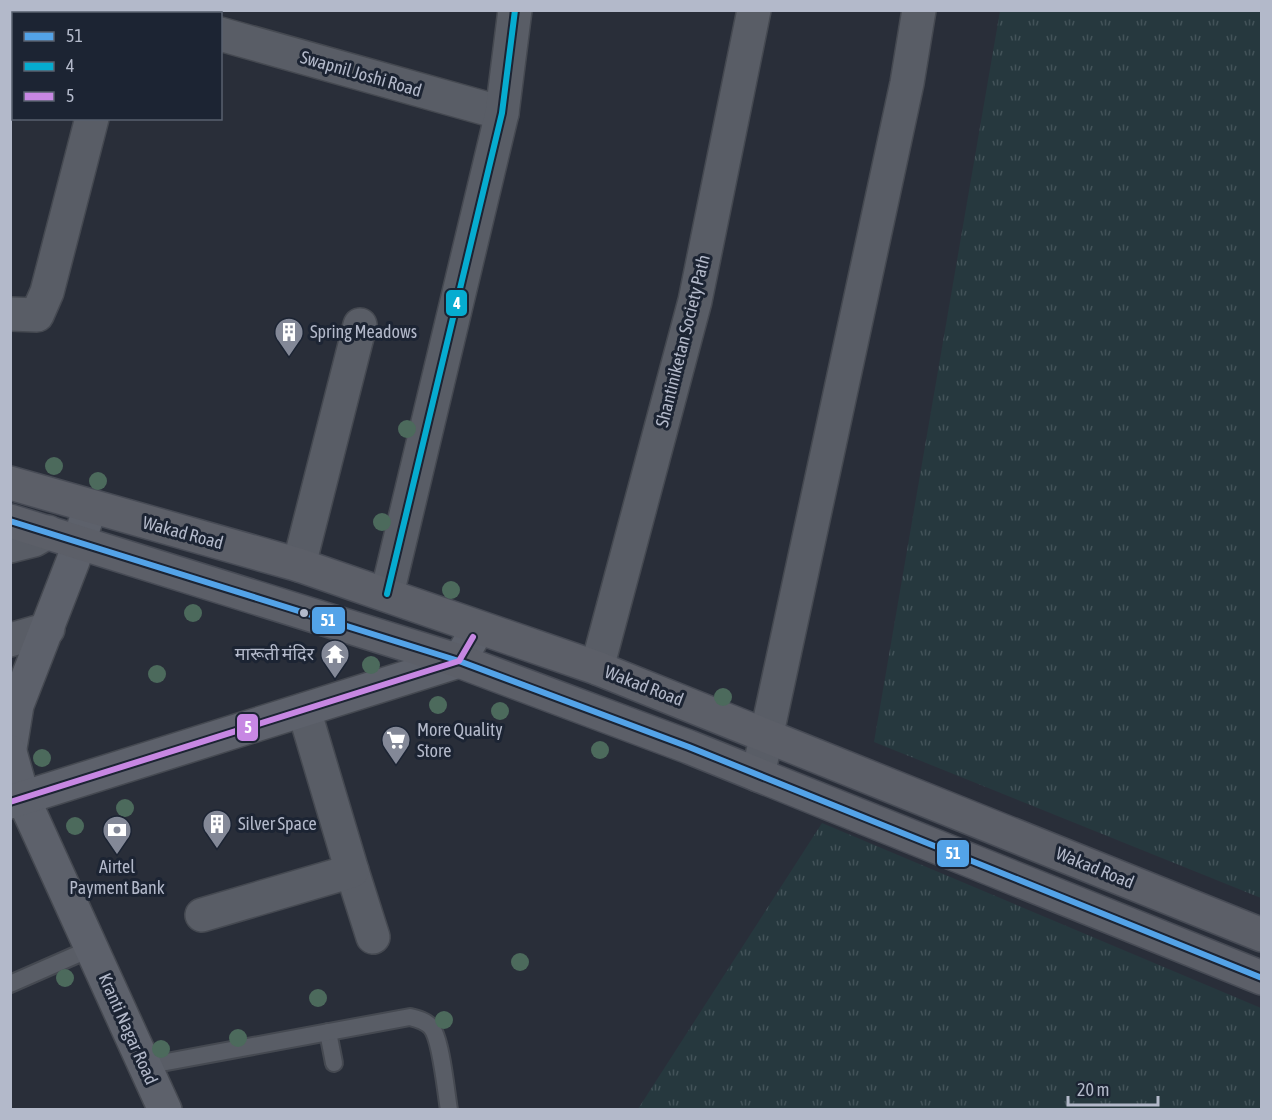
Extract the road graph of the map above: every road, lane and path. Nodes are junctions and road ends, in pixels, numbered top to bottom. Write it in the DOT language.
graph roads {
  1 [pos="515,10"];
  2 [pos="754,10"];
  3 [pos="919,10"];
  4 [pos="222,35"];
  5 [pos="502,113"];
  6 [pos="91,120"];
  7 [pos="10,315"];
  8 [pos="360,326"];
  9 [pos="10,483"];
  10 [pos="90,507"];
  11 [pos="10,521"];
  12 [pos="48,532"];
  13 [pos="79,542"];
  14 [pos="10,546"];
  15 [pos="299,565"];
  16 [pos="387,594"];
  17 [pos="478,627"];
  18 [pos="48,628"];
  19 [pos="10,640"];
  20 [pos="459,662"];
  21 [pos="597,668"];
  22 [pos="304,710"];
  23 [pos="768,735"];
  24 [pos="10,750"];
  25 [pos="758,775"];
  26 [pos="17,800"];
  27 [pos="352,871"];
  28 [pos="202,915"];
  29 [pos="1262,935"];
  30 [pos="373,937"];
  31 [pos="92,948"];
  32 [pos="1262,978"];
  33 [pos="10,984"];
  34 [pos="328,1032"];
  35 [pos="334,1063"];
  36 [pos="145,1066"];
  37 [pos="165,1110"];
  38 [pos="449,1110"];
  1 -- 5 [label="street"];
  2 -- 21 [label="street, Shantiniketan Society Path"];
  3 -- 23 [label="street"];
  4 -- 5 [label="street, Swapnil Joshi Road"];
  5 -- 16 [label="street"];
  6 -- 7 [label="street"];
  8 -- 15 [label="street"];
  9 -- 10 [label="main road, Wakad Road"];
  10 -- 13 [label="street"];
  10 -- 15 [label="main road, Wakad Road"];
  11 -- 12 [label="main road"];
  12 -- 13 [label="main road"];
  12 -- 14 [label="street"];
  13 -- 18 [label="street"];
  13 -- 20 [label="main road"];
  15 -- 16 [label="main road, Wakad Road"];
  16 -- 17 [label="main road, Wakad Road"];
  17 -- 20 [label="street"];
  17 -- 21 [label="main road, Wakad Road"];
  18 -- 19 [label="street"];
  18 -- 24 [label="street"];
  20 -- 22 [label="street"];
  20 -- 25 [label="main road"];
  21 -- 23 [label="main road, Wakad Road"];
  22 -- 26 [label="street"];
  22 -- 27 [label="street"];
  23 -- 25 [label="street"];
  23 -- 29 [label="main road, Wakad Road"];
  24 -- 26 [label="street, Kranti Nagar Road"];
  25 -- 32 [label="main road"];
  26 -- 31 [label="street, Kranti Nagar Road"];
  27 -- 28 [label="street"];
  27 -- 30 [label="street"];
  31 -- 33 [label="lane"];
  31 -- 36 [label="street, Kranti Nagar Road"];
  34 -- 35 [label="lane"];
  34 -- 36 [label="lane"];
  34 -- 38 [label="lane"];
  36 -- 37 [label="street, Kranti Nagar Road"];
}
